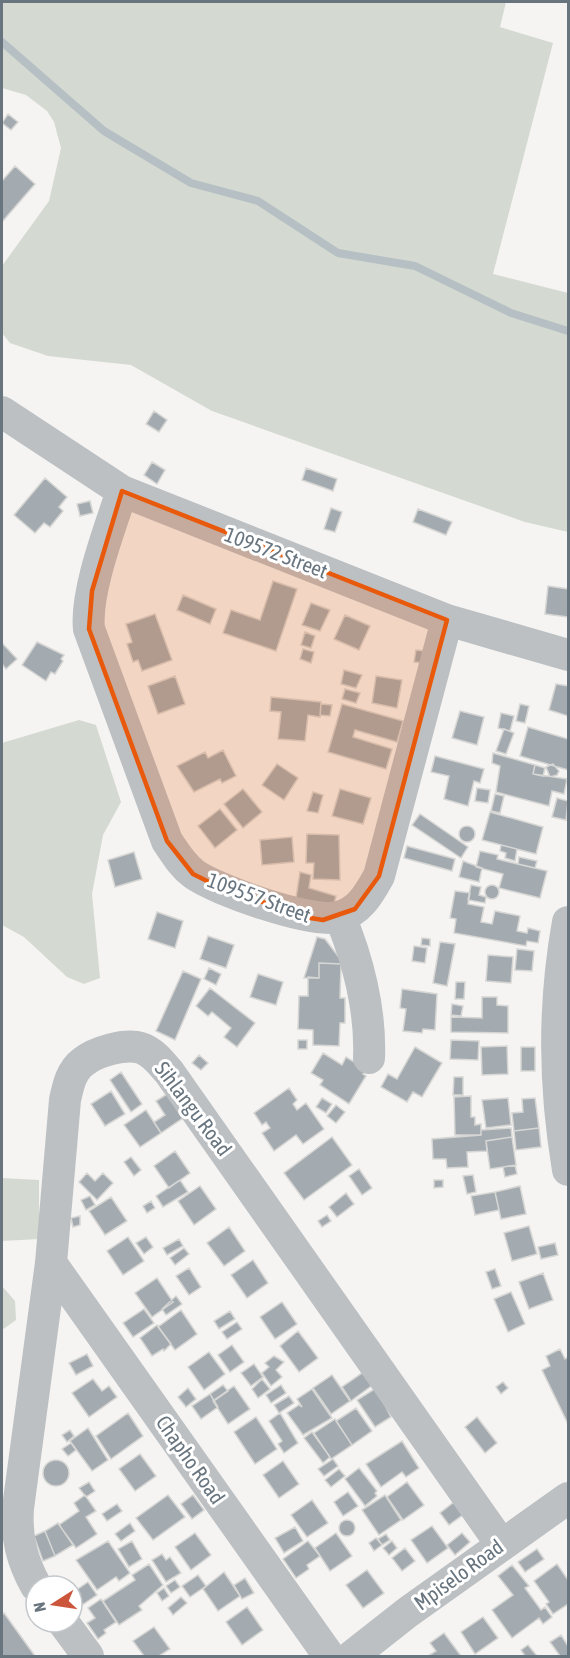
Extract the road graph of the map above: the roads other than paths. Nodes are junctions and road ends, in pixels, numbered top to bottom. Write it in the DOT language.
graph roads {
  1 [pos="2,412"];
  2 [pos="122,491"];
  3 [pos="447,620"];
  4 [pos="568,655"];
  5 [pos="340,917"];
  6 [pos="568,922"];
  7 [pos="369,1058"];
  8 [pos="568,1170"];
  9 [pos="51,1263"];
  10 [pos="568,1498"];
  11 [pos="501,1544"];
  12 [pos="31,1574"];
  13 [pos="72,1634"];
  14 [pos="88,1656"];
  15 [pos="328,1656"];
  16 [pos="352,1656"];
  1 -- 2 [label="street, 109572 Street"];
  2 -- 3 [label="street, 109572 Street"];
  2 -- 5 [label="street, 109557 Street"];
  3 -- 4 [label="street, 109572 Street"];
  3 -- 5 [label="street, 109557 Street"];
  5 -- 7 [label="street"];
  6 -- 8 [label="street"];
  9 -- 11 [label="street, Sihlangu Road"];
  9 -- 12 [label="street, Sihlangu Road"];
  9 -- 15 [label="street, Chapho Road"];
  10 -- 11 [label="street, Mpiselo Road"];
  11 -- 16 [label="street, Mpiselo Road"];
  13 -- 14 [label="street"];
}
